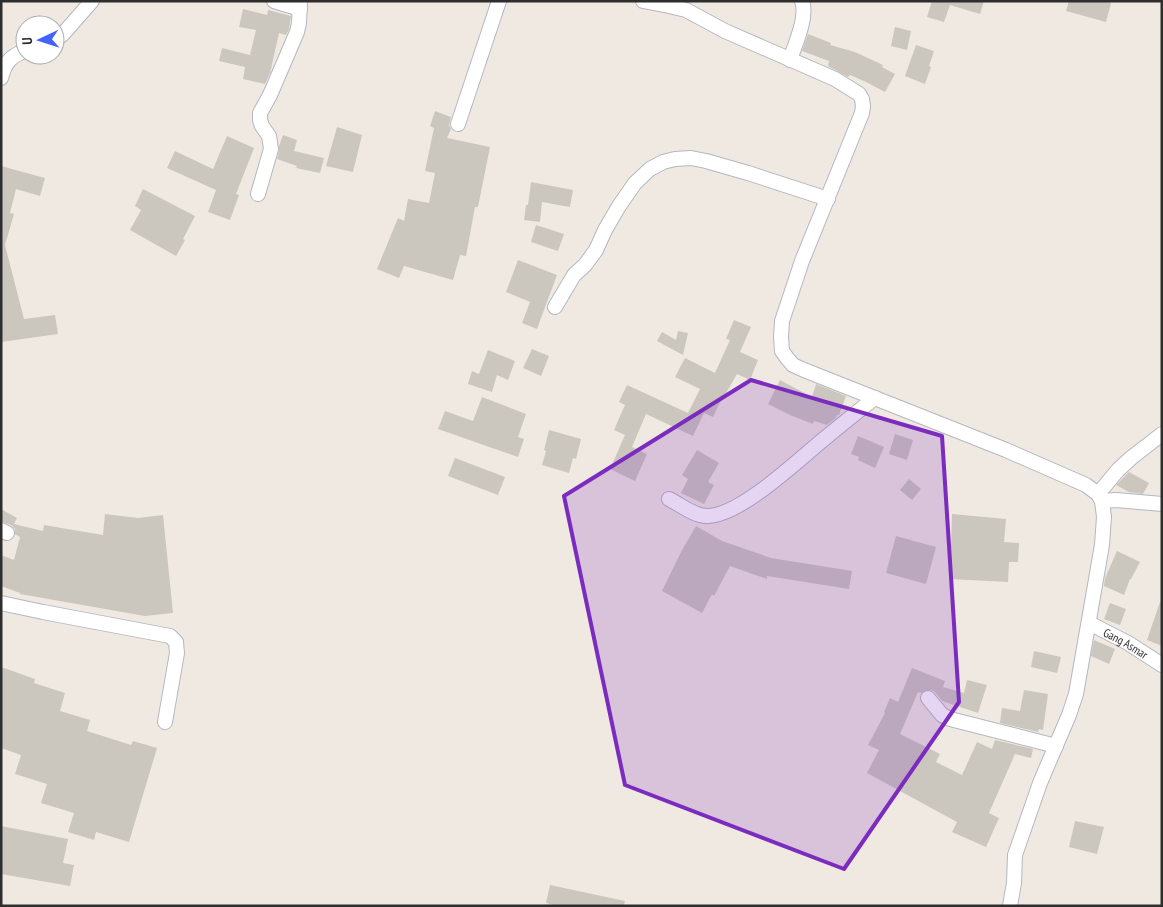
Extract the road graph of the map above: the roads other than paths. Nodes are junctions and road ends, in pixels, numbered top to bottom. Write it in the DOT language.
graph roads {
  1 [pos="92,1"];
  2 [pos="274,1"];
  3 [pos="499,1"];
  4 [pos="643,1"];
  5 [pos="802,1"];
  6 [pos="300,5"];
  7 [pos="65,32"];
  8 [pos="15,54"];
  9 [pos="790,60"];
  10 [pos="1,78"];
  11 [pos="458,124"];
  12 [pos="258,194"];
  13 [pos="828,199"];
  14 [pos="555,307"];
  15 [pos="875,398"];
  16 [pos="1162,434"];
  17 [pos="1100,498"];
  18 [pos="669,499"];
  19 [pos="1162,504"];
  20 [pos="1,603"];
  21 [pos="1089,623"];
  22 [pos="1162,665"];
  23 [pos="928,698"];
  24 [pos="165,722"];
  25 [pos="1056,746"];
  26 [pos="1010,906"];
  1 -- 7 [label="street"];
  2 -- 6 [label="street"];
  3 -- 11 [label="street"];
  4 -- 9 [label="street"];
  5 -- 9 [label="street"];
  6 -- 12 [label="street"];
  8 -- 10 [label="street"];
  9 -- 13 [label="street"];
  13 -- 14 [label="street"];
  13 -- 15 [label="street"];
  15 -- 17 [label="street"];
  15 -- 18 [label="street"];
  16 -- 17 [label="street"];
  17 -- 19 [label="street"];
  17 -- 21 [label="street"];
  20 -- 24 [label="street"];
  21 -- 22 [label="street, Gang Asmar"];
  21 -- 25 [label="street"];
  23 -- 25 [label="street"];
  25 -- 26 [label="street"];
}
